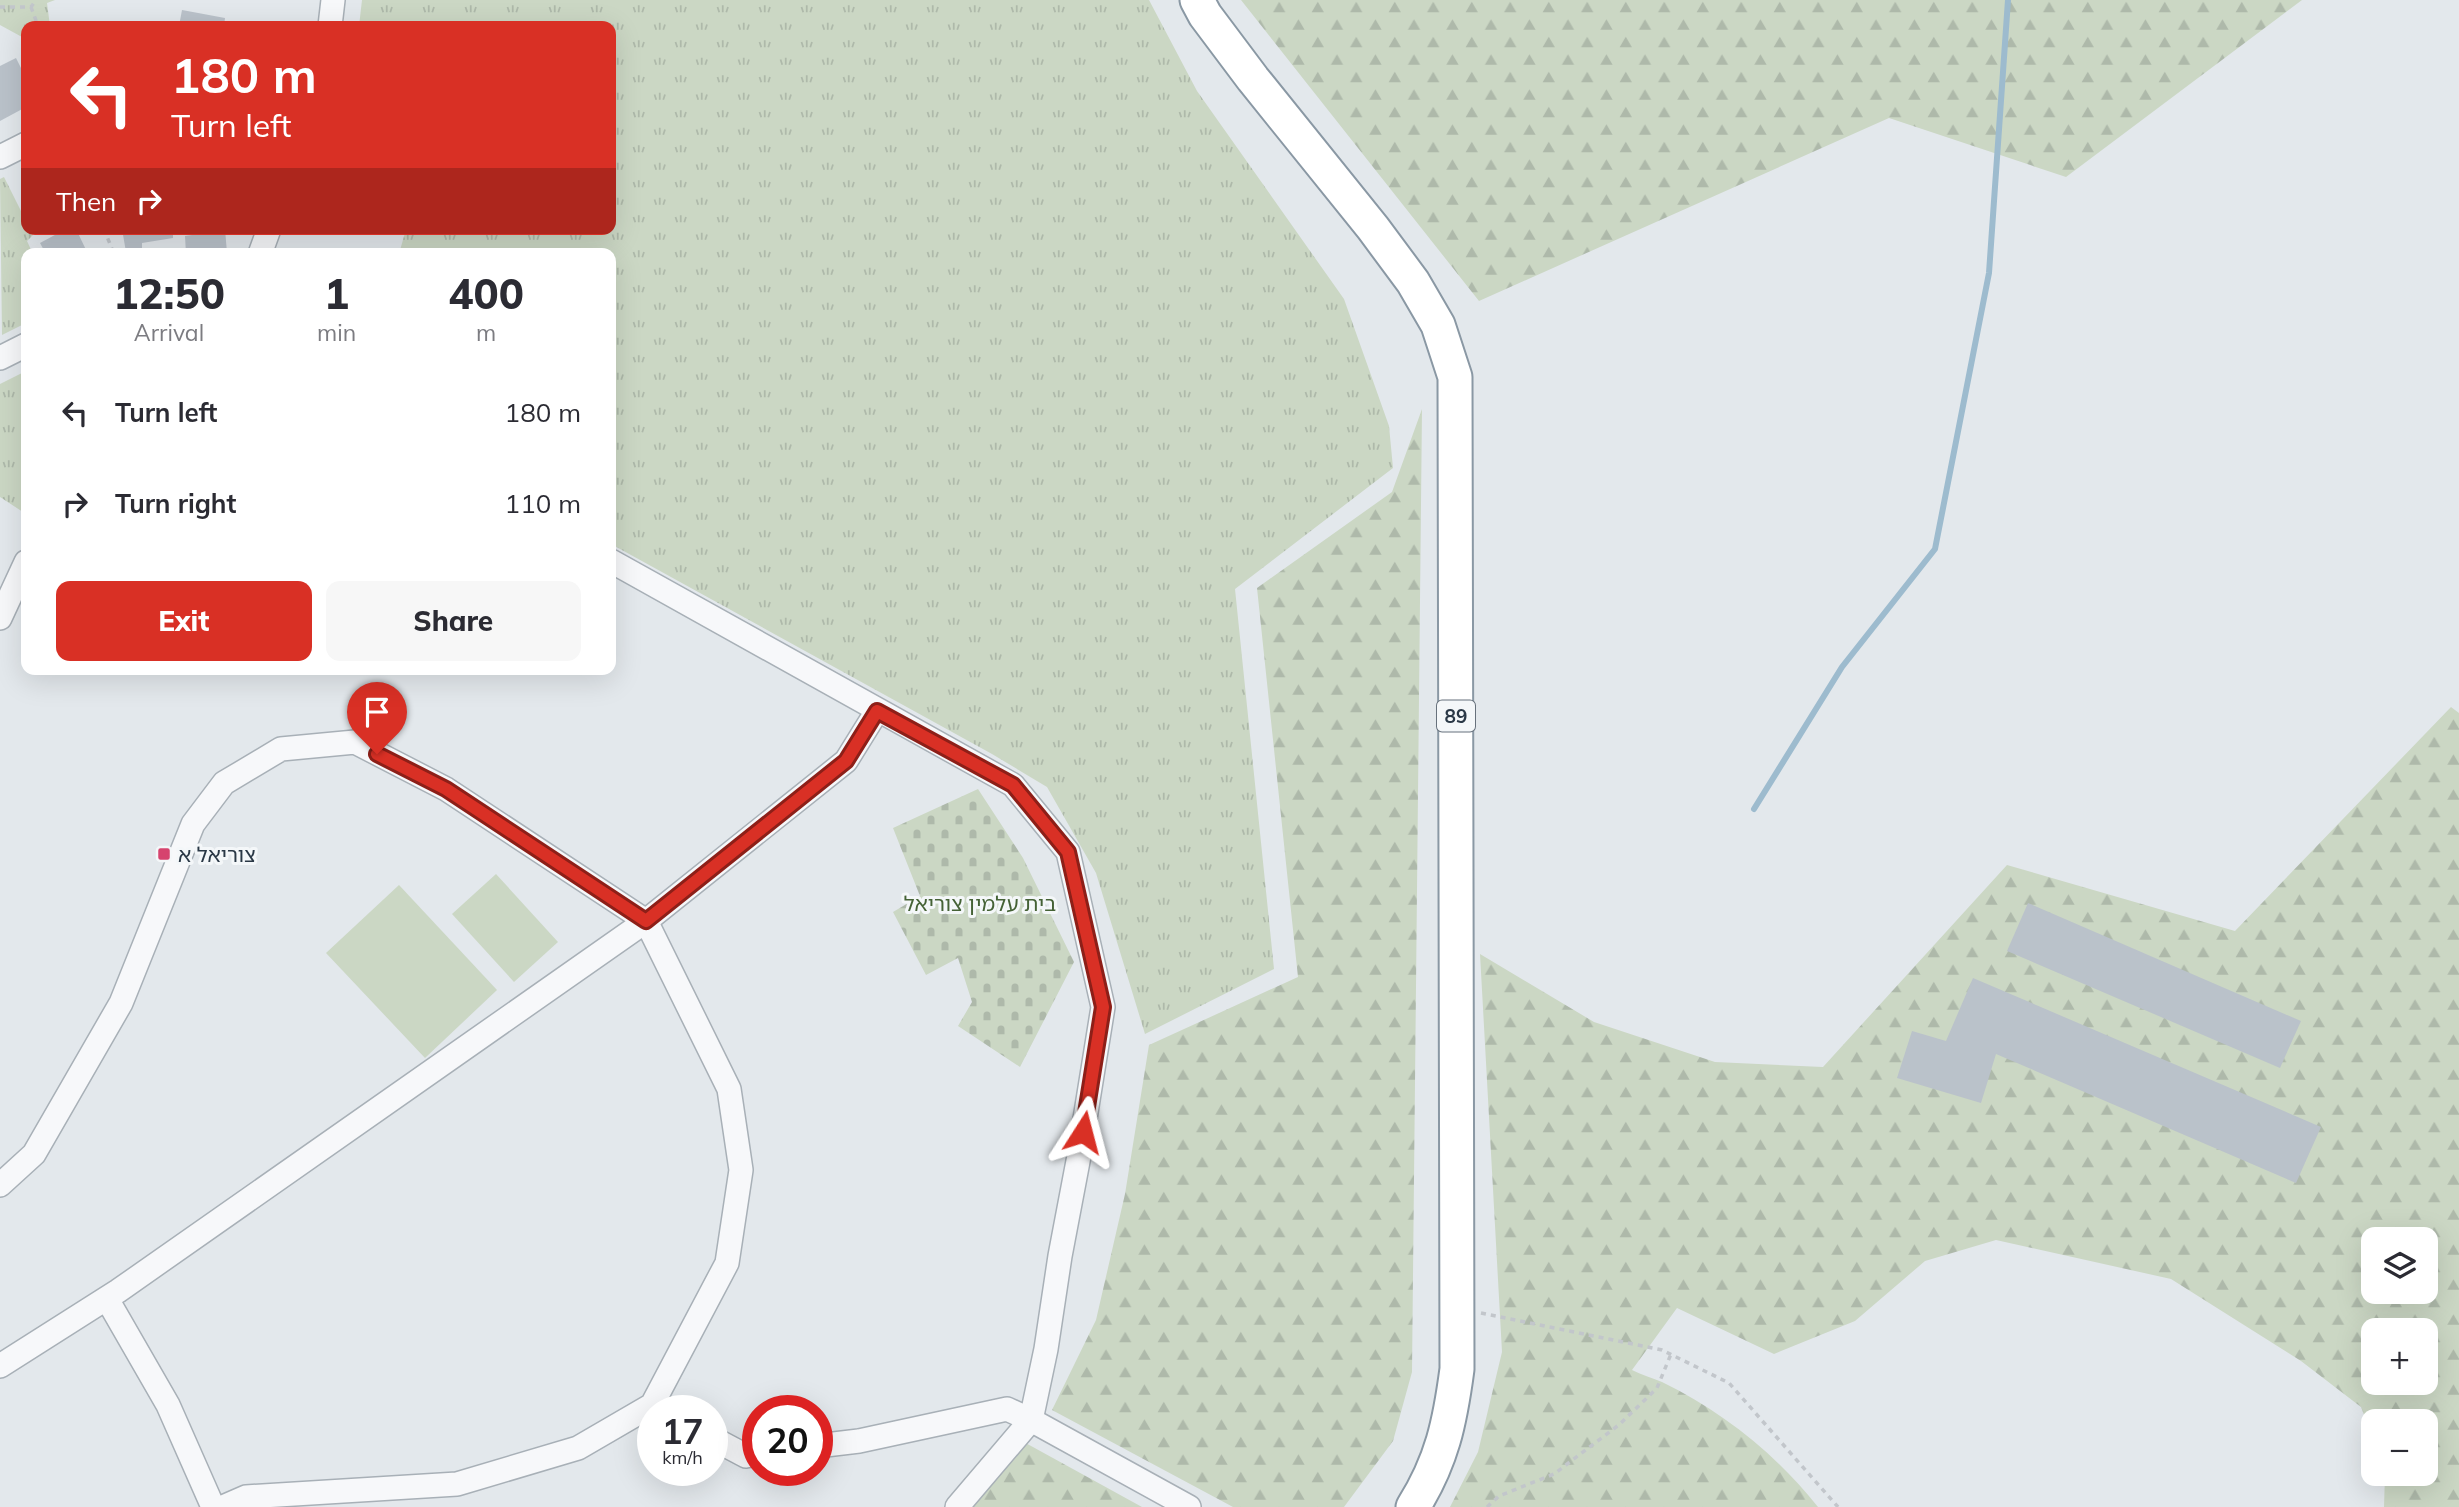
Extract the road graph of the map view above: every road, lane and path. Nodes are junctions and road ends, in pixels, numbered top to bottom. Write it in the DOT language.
graph roads {
  1 [pos="36,0"];
  2 [pos="333,0"];
  3 [pos="1197,0"];
  4 [pos="0,7"];
  5 [pos="31,8"];
  6 [pos="36,21"];
  7 [pos="331,21"];
  8 [pos="21,146"];
  9 [pos="0,157"];
  10 [pos="21,348"];
  11 [pos="0,358"];
  12 [pos="616,564"];
  13 [pos="21,573"];
  14 [pos="0,618"];
  15 [pos="877,711"];
  16 [pos="646,921"];
  17 [pos="0,1185"];
  18 [pos="107,1299"];
  19 [pos="1456,1308"];
  20 [pos="1671,1354"];
  21 [pos="0,1366"];
  22 [pos="663,1395"];
  23 [pos="637,1418"];
  24 [pos="1031,1420"];
  25 [pos="833,1444"];
  26 [pos="213,1507"];
  27 [pos="223,1507"];
  28 [pos="957,1507"];
  29 [pos="1189,1507"];
  30 [pos="1413,1507"];
  31 [pos="1487,1507"];
  32 [pos="1839,1507"];
  1 -- 5 [label="path"];
  2 -- 7 [label="street"];
  3 -- 19 [label="highway, 89"];
  4 -- 5 [label="path"];
  5 -- 6 [label="path"];
  8 -- 9 [label="street"];
  10 -- 11 [label="street"];
  12 -- 15 [label="street"];
  13 -- 14 [label="street"];
  15 -- 16 [label="street"];
  15 -- 24 [label="street"];
  16 -- 17 [label="street"];
  16 -- 18 [label="street"];
  16 -- 22 [label="street"];
  18 -- 21 [label="street"];
  18 -- 26 [label="street"];
  19 -- 20 [label="path"];
  19 -- 30 [label="highway, 89"];
  20 -- 31 [label="path"];
  20 -- 32 [label="path"];
  23 -- 27 [label="street"];
  24 -- 25 [label="street"];
  24 -- 28 [label="street"];
  24 -- 29 [label="street"];
}
